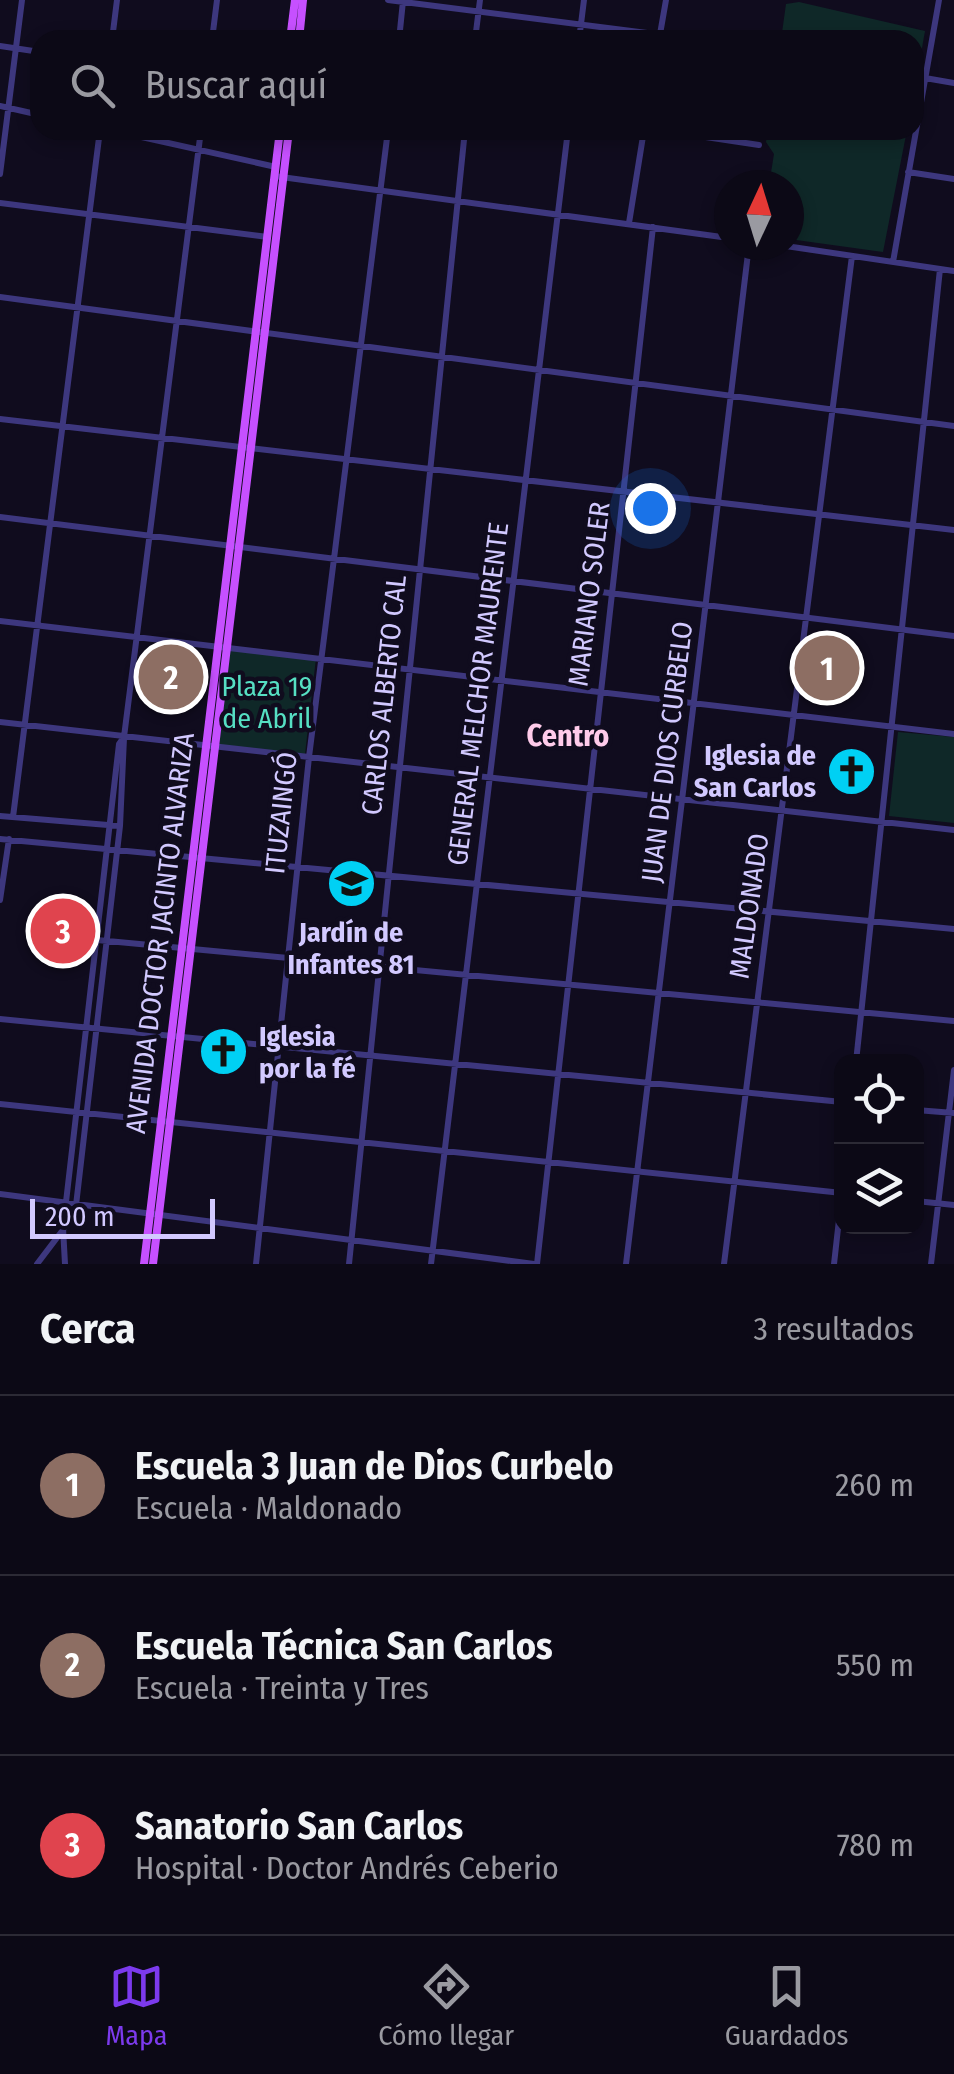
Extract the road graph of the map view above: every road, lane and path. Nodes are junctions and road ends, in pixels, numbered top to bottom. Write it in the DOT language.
graph roads {
  1 [pos="22,0"];
  2 [pos="117,0"];
  3 [pos="217,0"];
  4 [pos="295,0"];
  5 [pos="303,0"];
  6 [pos="388,0"];
  7 [pos="480,0"];
  8 [pos="584,0"];
  9 [pos="666,0"];
  10 [pos="939,0"];
  11 [pos="403,1"];
  12 [pos="479,12"];
  13 [pos="581,24"];
  14 [pos="113,30"];
  15 [pos="213,30"];
  16 [pos="291,30"];
  17 [pos="299,30"];
  18 [pos="400,30"];
  19 [pos="477,30"];
  20 [pos="581,30"];
  21 [pos="617,30"];
  22 [pos="660,30"];
  23 [pos="0,46"];
  24 [pos="16,49"];
  25 [pos="30,51"];
  26 [pos="925,78"];
  27 [pos="954,83"];
  28 [pos="924,84"];
  29 [pos="4,107"];
  30 [pos="30,113"];
  31 [pos="99,140"];
  32 [pos="154,140"];
  33 [pos="200,140"];
  34 [pos="280,140"];
  35 [pos="286,140"];
  36 [pos="387,140"];
  37 [pos="464,140"];
  38 [pos="567,140"];
  39 [pos="642,140"];
  40 [pos="726,140"];
  41 [pos="914,140"];
  42 [pos="759,145"];
  43 [pos="198,150"];
  44 [pos="908,172"];
  45 [pos="278,173"];
  46 [pos="0,174"];
  47 [pos="954,179"];
  48 [pos="380,189"];
  49 [pos="456,199"];
  50 [pos="0,202"];
  51 [pos="90,214"];
  52 [pos="558,214"];
  53 [pos="629,223"];
  54 [pos="653,227"];
  55 [pos="188,228"];
  56 [pos="714,236"];
  57 [pos="270,238"];
  58 [pos="804,249"];
  59 [pos="852,256"];
  60 [pos="747,260"];
  61 [pos="893,262"];
  62 [pos="940,269"];
  63 [pos="954,271"];
  64 [pos="0,297"];
  65 [pos="75,308"];
  66 [pos="176,320"];
  67 [pos="259,332"];
  68 [pos="360,345"];
  69 [pos="442,356"];
  70 [pos="540,370"];
  71 [pos="636,383"];
  72 [pos="730,396"];
  73 [pos="832,410"];
  74 [pos="0,419"];
  75 [pos="924,422"];
  76 [pos="954,426"];
  77 [pos="61,427"];
  78 [pos="160,439"];
  79 [pos="246,450"];
  80 [pos="345,461"];
  81 [pos="430,470"];
  82 [pos="526,480"];
  83 [pos="624,491"];
  84 [pos="718,502"];
  85 [pos="819,514"];
  86 [pos="0,517"];
  87 [pos="49,524"];
  88 [pos="913,525"];
  89 [pos="954,530"];
  90 [pos="147,537"];
  91 [pos="234,548"];
  92 [pos="333,560"];
  93 [pos="420,570"];
  94 [pos="514,581"];
  95 [pos="612,594"];
  96 [pos="708,605"];
  97 [pos="806,618"];
  98 [pos="0,621"];
  99 [pos="36,626"];
  100 [pos="902,629"];
  101 [pos="954,636"];
  102 [pos="134,638"];
  103 [pos="221,645"];
  104 [pos="321,657"];
  105 [pos="410,668"];
  106 [pos="502,679"];
  107 [pos="601,691"];
  108 [pos="696,702"];
  109 [pos="796,714"];
  110 [pos="0,722"];
  111 [pos="25,725"];
  112 [pos="894,727"];
  113 [pos="954,734"];
  114 [pos="124,736"];
  115 [pos="209,747"];
  116 [pos="309,757"];
  117 [pos="399,767"];
  118 [pos="490,777"];
  119 [pos="590,788"];
  120 [pos="685,800"];
  121 [pos="785,812"];
  122 [pos="0,816"];
  123 [pos="14,817"];
  124 [pos="884,822"];
  125 [pos="110,825"];
  126 [pos="120,826"];
  127 [pos="954,830"];
  128 [pos="4,839"];
  129 [pos="107,850"];
  130 [pos="117,851"];
  131 [pos="196,859"];
  132 [pos="298,868"];
  133 [pos="388,876"];
  134 [pos="478,884"];
  135 [pos="578,894"];
  136 [pos="0,900"];
  137 [pos="672,902"];
  138 [pos="772,912"];
  139 [pos="872,921"];
  140 [pos="954,929"];
  141 [pos="101,940"];
  142 [pos="186,947"];
  143 [pos="288,957"];
  144 [pos="379,966"];
  145 [pos="466,974"];
  146 [pos="568,984"];
  147 [pos="660,992"];
  148 [pos="760,1001"];
  149 [pos="861,1010"];
  150 [pos="0,1020"];
  151 [pos="954,1021"];
  152 [pos="92,1030"];
  153 [pos="175,1038"];
  154 [pos="278,1046"];
  155 [pos="857,1054"];
  156 [pos="370,1056"];
  157 [pos="456,1064"];
  158 [pos="954,1070"];
  159 [pos="559,1074"];
  160 [pos="648,1082"];
  161 [pos="747,1092"];
  162 [pos="834,1101"];
  163 [pos="0,1104"];
  164 [pos="924,1111"];
  165 [pos="82,1113"];
  166 [pos="951,1113"];
  167 [pos="165,1120"];
  168 [pos="270,1132"];
  169 [pos="362,1142"];
  170 [pos="445,1151"];
  171 [pos="549,1162"];
  172 [pos="638,1171"];
  173 [pos="734,1181"];
  174 [pos="834,1192"];
  175 [pos="0,1194"];
  176 [pos="924,1202"];
  177 [pos="938,1203"];
  178 [pos="73,1204"];
  179 [pos="954,1205"];
  180 [pos="146,1212"];
  181 [pos="162,1214"];
  182 [pos="260,1228"];
  183 [pos="837,1234"];
  184 [pos="64,1235"];
  185 [pos="352,1240"];
  186 [pos="433,1250"];
  187 [pos="38,1264"];
  188 [pos="65,1264"];
  189 [pos="144,1264"];
  190 [pos="153,1264"];
  191 [pos="256,1264"];
  192 [pos="349,1264"];
  193 [pos="431,1264"];
  194 [pos="536,1264"];
  195 [pos="626,1264"];
  196 [pos="724,1264"];
  197 [pos="834,1264"];
  198 [pos="931,1264"];
  1 -- 24 [label="street"];
  2 -- 14 [label="street"];
  3 -- 15 [label="street"];
  4 -- 16 [label="main road"];
  5 -- 17 [label="main road"];
  6 -- 11 [label="street"];
  7 -- 12 [label="street"];
  8 -- 13 [label="street"];
  9 -- 22 [label="street"];
  10 -- 26 [label="street"];
  11 -- 12 [label="street"];
  11 -- 18 [label="street"];
  12 -- 13 [label="street"];
  12 -- 19 [label="street"];
  13 -- 20 [label="street"];
  13 -- 21 [label="street"];
  23 -- 24 [label="street"];
  24 -- 25 [label="street"];
  24 -- 29 [label="street"];
  26 -- 27 [label="street"];
  26 -- 28 [label="street"];
  29 -- 30 [label="street"];
  29 -- 46 [label="street"];
  31 -- 51 [label="street"];
  32 -- 43 [label="street"];
  33 -- 43 [label="street"];
  34 -- 45 [label="main road, AVENIDA DOCTOR JACINTO ALVARIZA"];
  35 -- 45 [label="main road, AVENIDA DOCTOR JACINTO ALVARIZA"];
  36 -- 48 [label="street, ITUZAINGÓ"];
  37 -- 49 [label="street, CARLOS ALBERTO CAL"];
  38 -- 52 [label="street, GENERAL MELCHOR MAURENTE"];
  39 -- 53 [label="street"];
  40 -- 42 [label="street"];
  41 -- 44 [label="street"];
  43 -- 45 [label="street"];
  43 -- 55 [label="street"];
  44 -- 47 [label="street"];
  44 -- 61 [label="street"];
  45 -- 48 [label="street"];
  45 -- 57 [label="main road, AVENIDA DOCTOR JACINTO ALVARIZA"];
  48 -- 49 [label="street"];
  48 -- 68 [label="street, ITUZAINGÓ"];
  49 -- 52 [label="street"];
  49 -- 69 [label="street, CARLOS ALBERTO CAL"];
  50 -- 51 [label="street"];
  51 -- 55 [label="street"];
  51 -- 65 [label="street"];
  52 -- 53 [label="street"];
  52 -- 70 [label="street, GENERAL MELCHOR MAURENTE"];
  53 -- 54 [label="street"];
  54 -- 56 [label="street"];
  54 -- 71 [label="street, MARIANO SOLER"];
  55 -- 57 [label="street"];
  55 -- 66 [label="street"];
  57 -- 67 [label="main road, AVENIDA DOCTOR JACINTO ALVARIZA"];
  58 -- 59 [label="street"];
  59 -- 61 [label="street"];
  59 -- 73 [label="street, MALDONADO"];
  60 -- 72 [label="street, JUAN DE DIOS CURBELO"];
  61 -- 62 [label="street"];
  62 -- 63 [label="street"];
  62 -- 75 [label="street"];
  64 -- 65 [label="street"];
  65 -- 66 [label="street"];
  65 -- 77 [label="street"];
  66 -- 67 [label="street"];
  66 -- 78 [label="street"];
  67 -- 68 [label="street"];
  67 -- 79 [label="main road, AVENIDA DOCTOR JACINTO ALVARIZA"];
  68 -- 69 [label="street"];
  68 -- 80 [label="street, ITUZAINGÓ"];
  69 -- 70 [label="street"];
  69 -- 81 [label="street, CARLOS ALBERTO CAL"];
  70 -- 71 [label="street"];
  70 -- 82 [label="street, GENERAL MELCHOR MAURENTE"];
  71 -- 72 [label="street"];
  71 -- 83 [label="street, MARIANO SOLER"];
  72 -- 73 [label="street"];
  72 -- 84 [label="street, JUAN DE DIOS CURBELO"];
  73 -- 75 [label="street"];
  73 -- 85 [label="street, MALDONADO"];
  74 -- 77 [label="street"];
  75 -- 76 [label="street"];
  75 -- 88 [label="street"];
  77 -- 78 [label="street"];
  77 -- 87 [label="street"];
  78 -- 79 [label="street"];
  78 -- 90 [label="street"];
  79 -- 80 [label="street"];
  79 -- 91 [label="main road, AVENIDA DOCTOR JACINTO ALVARIZA"];
  80 -- 81 [label="street"];
  80 -- 92 [label="street, ITUZAINGÓ"];
  81 -- 82 [label="street"];
  81 -- 93 [label="street, CARLOS ALBERTO CAL"];
  82 -- 83 [label="street"];
  82 -- 94 [label="street, GENERAL MELCHOR MAURENTE"];
  83 -- 84 [label="street"];
  83 -- 95 [label="street, MARIANO SOLER"];
  84 -- 85 [label="street"];
  84 -- 96 [label="street, JUAN DE DIOS CURBELO"];
  85 -- 88 [label="street"];
  85 -- 97 [label="street, MALDONADO"];
  86 -- 87 [label="street"];
  87 -- 90 [label="street"];
  87 -- 99 [label="street"];
  88 -- 89 [label="street"];
  88 -- 100 [label="street"];
  90 -- 91 [label="street"];
  90 -- 102 [label="street"];
  91 -- 92 [label="street"];
  91 -- 103 [label="main road, AVENIDA DOCTOR JACINTO ALVARIZA"];
  92 -- 93 [label="street"];
  92 -- 104 [label="street, ITUZAINGÓ"];
  93 -- 94 [label="street"];
  93 -- 105 [label="street, CARLOS ALBERTO CAL"];
  94 -- 95 [label="street"];
  94 -- 106 [label="street, GENERAL MELCHOR MAURENTE"];
  95 -- 96 [label="street"];
  95 -- 107 [label="street, MARIANO SOLER"];
  96 -- 97 [label="street"];
  96 -- 108 [label="street, JUAN DE DIOS CURBELO"];
  97 -- 100 [label="street"];
  97 -- 109 [label="street, MALDONADO"];
  98 -- 99 [label="street"];
  99 -- 102 [label="street"];
  99 -- 111 [label="street"];
  100 -- 101 [label="street"];
  100 -- 112 [label="street"];
  102 -- 103 [label="street"];
  102 -- 114 [label="street"];
  103 -- 104 [label="street"];
  103 -- 115 [label="main road, AVENIDA DOCTOR JACINTO ALVARIZA"];
  104 -- 105 [label="street"];
  104 -- 116 [label="street, ITUZAINGÓ"];
  105 -- 106 [label="street"];
  105 -- 117 [label="street, CARLOS ALBERTO CAL"];
  106 -- 107 [label="street"];
  106 -- 118 [label="street, GENERAL MELCHOR MAURENTE"];
  107 -- 108 [label="street"];
  107 -- 119 [label="street, MARIANO SOLER"];
  108 -- 109 [label="street"];
  108 -- 120 [label="street, JUAN DE DIOS CURBELO"];
  109 -- 112 [label="street"];
  109 -- 121 [label="street, MALDONADO"];
  110 -- 111 [label="street"];
  111 -- 114 [label="street"];
  111 -- 123 [label="street"];
  112 -- 113 [label="street"];
  112 -- 124 [label="street"];
  114 -- 115 [label="street"];
  114 -- 125 [label="street"];
  114 -- 126 [label="street"];
  115 -- 116 [label="street"];
  115 -- 131 [label="main road, AVENIDA DOCTOR JACINTO ALVARIZA"];
  116 -- 117 [label="street"];
  116 -- 132 [label="street, ITUZAINGÓ"];
  117 -- 118 [label="street"];
  117 -- 133 [label="street, CARLOS ALBERTO CAL"];
  118 -- 119 [label="street"];
  118 -- 134 [label="street, GENERAL MELCHOR MAURENTE"];
  119 -- 120 [label="street"];
  119 -- 135 [label="street, MARIANO SOLER"];
  120 -- 121 [label="street"];
  120 -- 137 [label="street, JUAN DE DIOS CURBELO"];
  121 -- 124 [label="street"];
  121 -- 138 [label="street, MALDONADO"];
  122 -- 123 [label="street"];
  123 -- 125 [label="street"];
  124 -- 127 [label="street"];
  124 -- 139 [label="street"];
  125 -- 126 [label="street"];
  125 -- 129 [label="street"];
  126 -- 130 [label="street"];
  128 -- 129 [label="street"];
  128 -- 136 [label="street"];
  129 -- 130 [label="street"];
  129 -- 141 [label="street"];
  130 -- 131 [label="street"];
  130 -- 141 [label="street"];
  131 -- 132 [label="street"];
  131 -- 142 [label="main road, AVENIDA DOCTOR JACINTO ALVARIZA"];
  132 -- 133 [label="street"];
  132 -- 143 [label="street, ITUZAINGÓ"];
  133 -- 134 [label="street"];
  133 -- 144 [label="street, CARLOS ALBERTO CAL"];
  134 -- 135 [label="street"];
  134 -- 145 [label="street, GENERAL MELCHOR MAURENTE"];
  135 -- 137 [label="street"];
  135 -- 146 [label="street, MARIANO SOLER"];
  137 -- 138 [label="street"];
  137 -- 147 [label="street, JUAN DE DIOS CURBELO"];
  138 -- 139 [label="street"];
  138 -- 148 [label="street, MALDONADO"];
  139 -- 140 [label="street"];
  139 -- 149 [label="street"];
  141 -- 142 [label="street"];
  141 -- 152 [label="street"];
  142 -- 143 [label="street"];
  142 -- 153 [label="main road, AVENIDA DOCTOR JACINTO ALVARIZA"];
  143 -- 144 [label="street"];
  143 -- 154 [label="street, ITUZAINGÓ"];
  144 -- 145 [label="street"];
  144 -- 156 [label="street, CARLOS ALBERTO CAL"];
  145 -- 146 [label="street"];
  145 -- 157 [label="street, GENERAL MELCHOR MAURENTE"];
  146 -- 147 [label="street"];
  146 -- 159 [label="street, MARIANO SOLER"];
  147 -- 148 [label="street"];
  147 -- 160 [label="street, JUAN DE DIOS CURBELO"];
  148 -- 149 [label="street"];
  148 -- 161 [label="street, MALDONADO"];
  149 -- 151 [label="street"];
  149 -- 155 [label="street"];
  150 -- 152 [label="street"];
  152 -- 153 [label="street"];
  152 -- 165 [label="street"];
  153 -- 154 [label="street"];
  153 -- 167 [label="main road, AVENIDA DOCTOR JACINTO ALVARIZA"];
  154 -- 156 [label="street"];
  154 -- 168 [label="street, ITUZAINGÓ"];
  156 -- 157 [label="street"];
  156 -- 169 [label="street, CARLOS ALBERTO CAL"];
  157 -- 159 [label="street"];
  157 -- 170 [label="street, GENERAL MELCHOR MAURENTE"];
  158 -- 166 [label="street"];
  159 -- 160 [label="street"];
  159 -- 171 [label="street, MARIANO SOLER"];
  160 -- 161 [label="street"];
  160 -- 172 [label="street, JUAN DE DIOS CURBELO"];
  161 -- 162 [label="street"];
  161 -- 173 [label="street, MALDONADO"];
  163 -- 165 [label="street"];
  164 -- 166 [label="street"];
  165 -- 167 [label="street"];
  165 -- 178 [label="street"];
  166 -- 177 [label="street"];
  167 -- 168 [label="street"];
  167 -- 180 [label="main road, AVENIDA DOCTOR JACINTO ALVARIZA"];
  167 -- 181 [label="main road, AVENIDA DOCTOR JACINTO ALVARIZA"];
  168 -- 169 [label="street"];
  168 -- 182 [label="street, ITUZAINGÓ"];
  169 -- 170 [label="street"];
  169 -- 185 [label="street, CARLOS ALBERTO CAL"];
  170 -- 171 [label="street"];
  170 -- 186 [label="street, GENERAL MELCHOR MAURENTE"];
  171 -- 172 [label="street"];
  171 -- 194 [label="street, MARIANO SOLER"];
  172 -- 173 [label="street"];
  172 -- 195 [label="street, JUAN DE DIOS CURBELO"];
  173 -- 174 [label="street"];
  173 -- 196 [label="street, MALDONADO"];
  175 -- 178 [label="street"];
  176 -- 177 [label="street"];
  177 -- 179 [label="street"];
  177 -- 198 [label="street"];
  178 -- 180 [label="street"];
  178 -- 184 [label="street"];
  180 -- 181 [label="street"];
  180 -- 189 [label="main road, AVENIDA DOCTOR JACINTO ALVARIZA"];
  181 -- 182 [label="street"];
  181 -- 190 [label="main road, AVENIDA DOCTOR JACINTO ALVARIZA"];
  182 -- 185 [label="street"];
  182 -- 191 [label="street, ITUZAINGÓ"];
  183 -- 197 [label="street"];
  184 -- 187 [label="street"];
  184 -- 188 [label="street"];
  185 -- 186 [label="street"];
  185 -- 192 [label="street, CARLOS ALBERTO CAL"];
  186 -- 193 [label="street, GENERAL MELCHOR MAURENTE"];
  186 -- 194 [label="street"];
}
